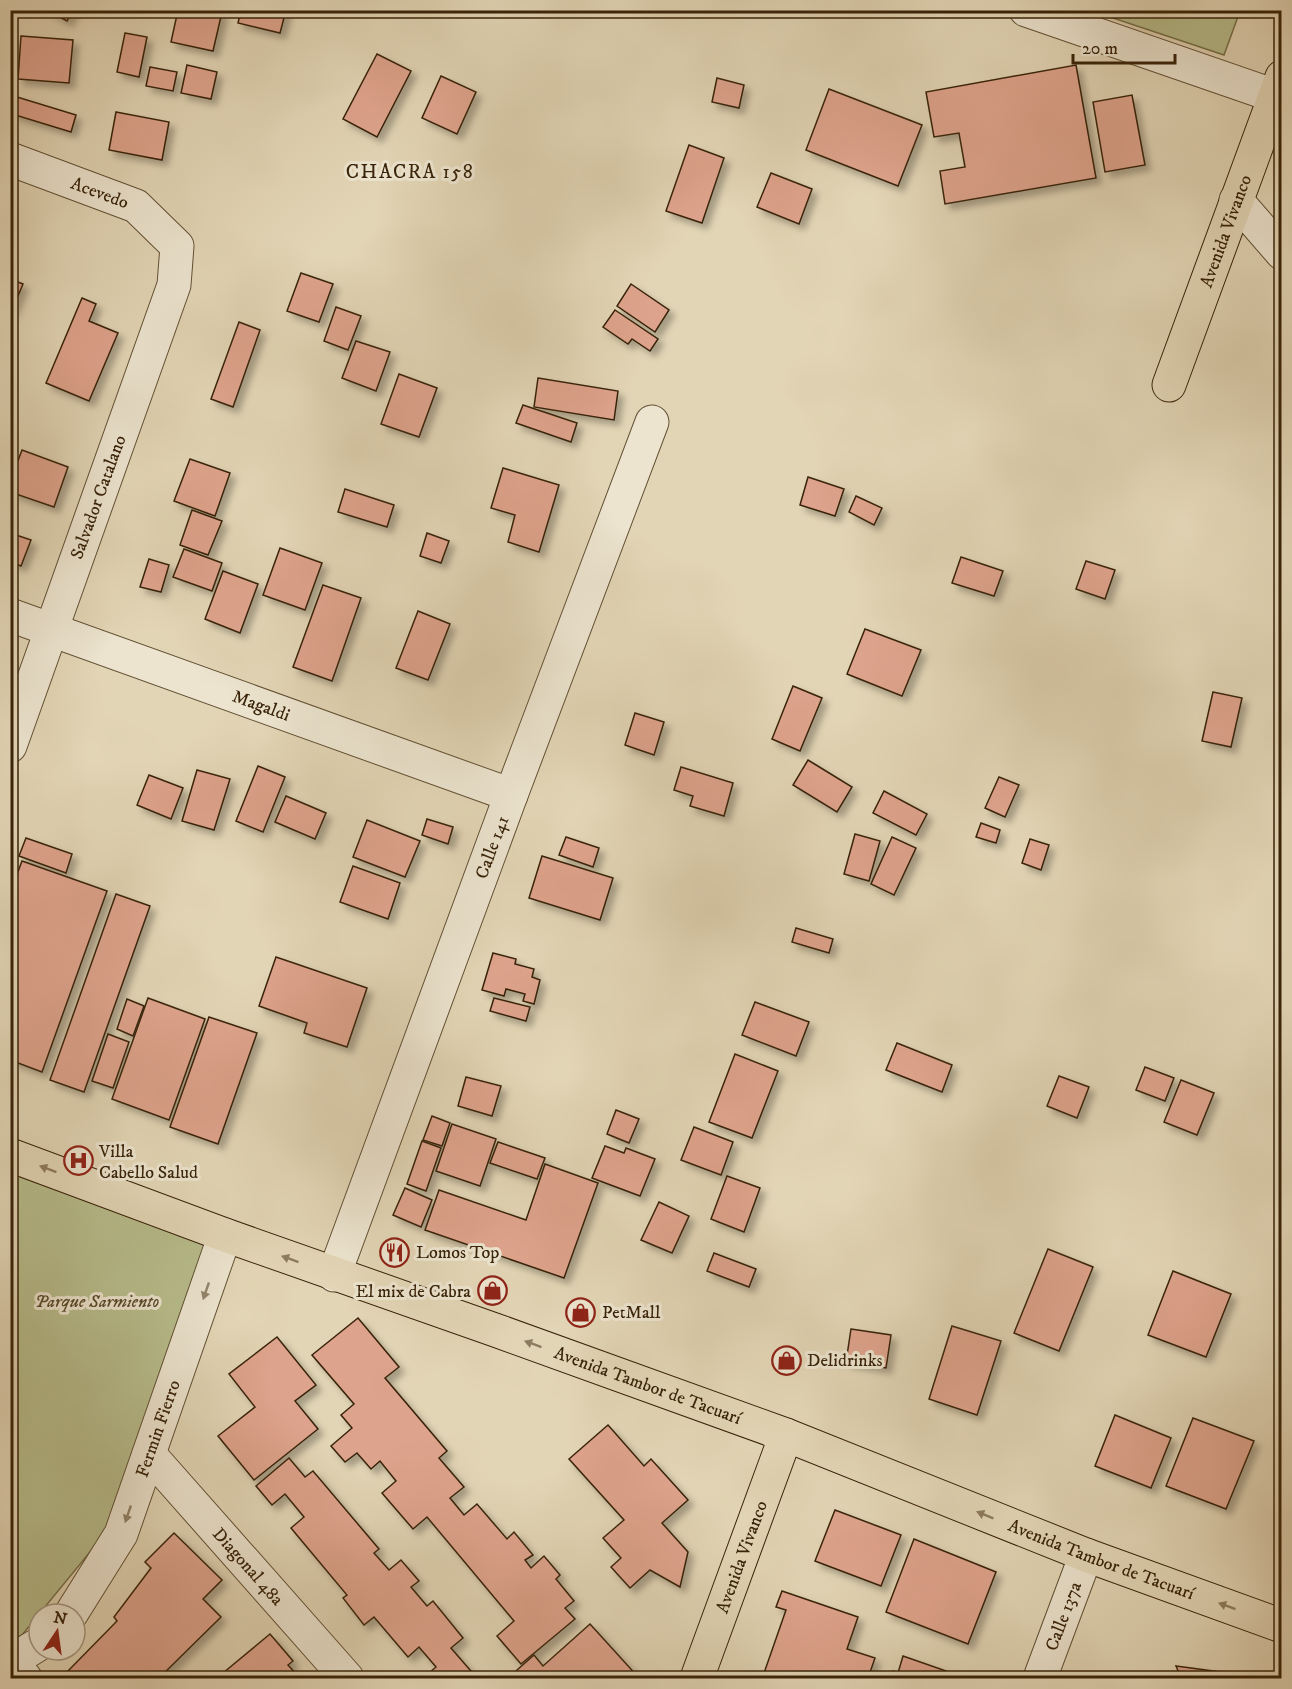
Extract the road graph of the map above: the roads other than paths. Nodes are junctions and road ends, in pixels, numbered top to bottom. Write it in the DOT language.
graph roads {
  1 [pos="1026,10"];
  2 [pos="1278,87"];
  3 [pos="10,159"];
  4 [pos="1236,200"];
  5 [pos="177,246"];
  6 [pos="1281,253"];
  7 [pos="1169,385"];
  8 [pos="652,422"];
  9 [pos="10,615"];
  10 [pos="50,630"];
  11 [pos="10,746"];
  12 [pos="511,795"];
  13 [pos="10,1155"];
  14 [pos="225,1235"];
  15 [pos="334,1275"];
  16 [pos="786,1435"];
  17 [pos="149,1454"];
  18 [pos="1086,1555"];
  19 [pos="78,1602"];
  20 [pos="1281,1626"];
  21 [pos="27,1651"];
  22 [pos="10,1662"];
  23 [pos="25,1678"];
  24 [pos="347,1678"];
  25 [pos="697,1678"];
  26 [pos="1040,1678"];
  1 -- 2 [label="street"];
  2 -- 4 [label="main road, Avenida Vivanco"];
  3 -- 5 [label="street, Acevedo"];
  4 -- 6 [label="street"];
  4 -- 7 [label="main road, Avenida Vivanco"];
  5 -- 10 [label="street, Salvador Catalano"];
  8 -- 12 [label="street, Calle 141"];
  9 -- 10 [label="street, Magaldi"];
  10 -- 11 [label="street, Salvador Catalano"];
  10 -- 12 [label="street, Magaldi"];
  12 -- 15 [label="street, Calle 141"];
  14 -- 13 [label="main road, Avenida Tambor de Tacuarí, one-way"];
  15 -- 14 [label="main road, Avenida Tambor de Tacuarí, one-way"];
  14 -- 17 [label="street, Fermin Fierro, one-way"];
  16 -- 15 [label="main road, Avenida Tambor de Tacuarí, one-way"];
  18 -- 16 [label="main road, Avenida Tambor de Tacuarí, one-way"];
  16 -- 25 [label="main road, Avenida Vivanco"];
  17 -- 19 [label="street, Fermin Fierro, one-way"];
  17 -- 24 [label="street, Diagonal 48a"];
  20 -- 18 [label="main road, Avenida Tambor de Tacuarí, one-way"];
  18 -- 26 [label="street, Calle 137a"];
  21 -- 22 [label="street"];
  22 -- 23 [label="street"];
}
